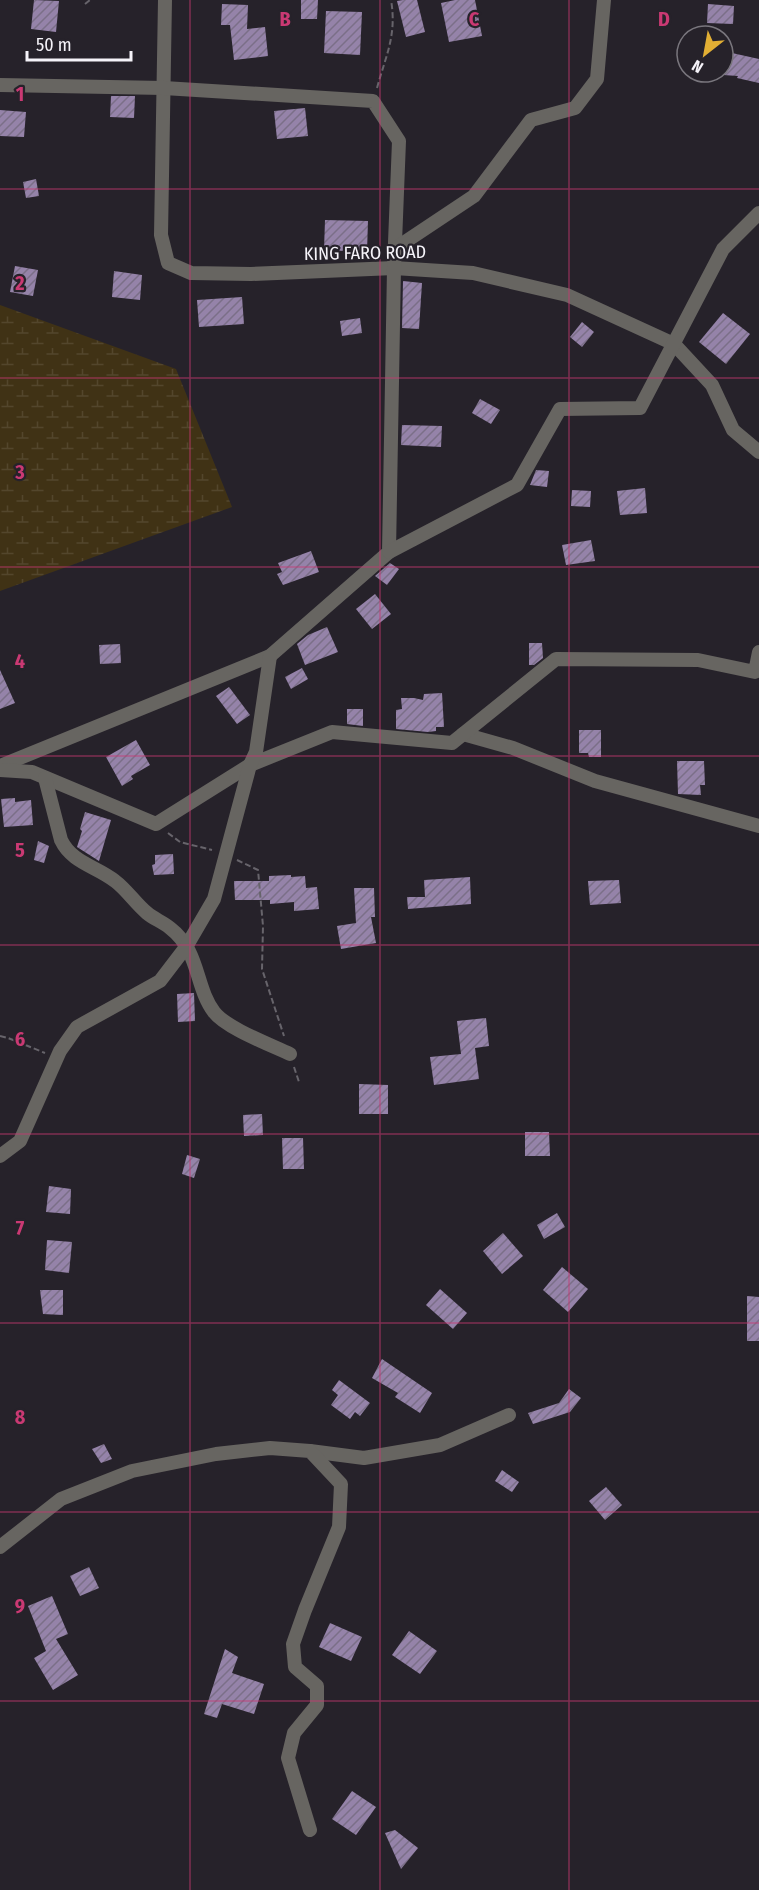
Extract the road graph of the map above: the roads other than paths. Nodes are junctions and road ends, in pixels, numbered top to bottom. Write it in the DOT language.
graph roads {
  1 [pos="165,0"];
  2 [pos="604,0"];
  3 [pos="0,85"];
  4 [pos="164,88"];
  5 [pos="759,213"];
  6 [pos="396,248"];
  7 [pos="394,268"];
  8 [pos="674,344"];
  9 [pos="759,452"];
  10 [pos="389,552"];
  11 [pos="759,652"];
  12 [pos="270,656"];
  13 [pos="463,734"];
  14 [pos="250,765"];
  15 [pos="0,768"];
  16 [pos="45,778"];
  17 [pos="759,826"];
  18 [pos="186,947"];
  19 [pos="290,1054"];
  20 [pos="0,1156"];
  21 [pos="509,1415"];
  22 [pos="310,1450"];
  23 [pos="0,1547"];
  24 [pos="310,1830"];
  1 -- 4 [label="street, KING FARO ROAD"];
  2 -- 6 [label="street"];
  3 -- 4 [label="street"];
  4 -- 6 [label="street"];
  4 -- 7 [label="street, KING FARO ROAD"];
  5 -- 8 [label="street"];
  6 -- 7 [label="street"];
  7 -- 8 [label="street, KING FARO ROAD"];
  7 -- 10 [label="street"];
  8 -- 9 [label="street, KING FARO ROAD"];
  8 -- 10 [label="street"];
  10 -- 12 [label="street"];
  11 -- 13 [label="street"];
  12 -- 14 [label="street"];
  12 -- 15 [label="street"];
  13 -- 14 [label="street"];
  13 -- 17 [label="street"];
  14 -- 16 [label="street"];
  14 -- 18 [label="street"];
  15 -- 16 [label="street"];
  16 -- 18 [label="street"];
  18 -- 19 [label="street"];
  18 -- 20 [label="street"];
  21 -- 22 [label="street"];
  22 -- 23 [label="street"];
  22 -- 24 [label="street"];
}
